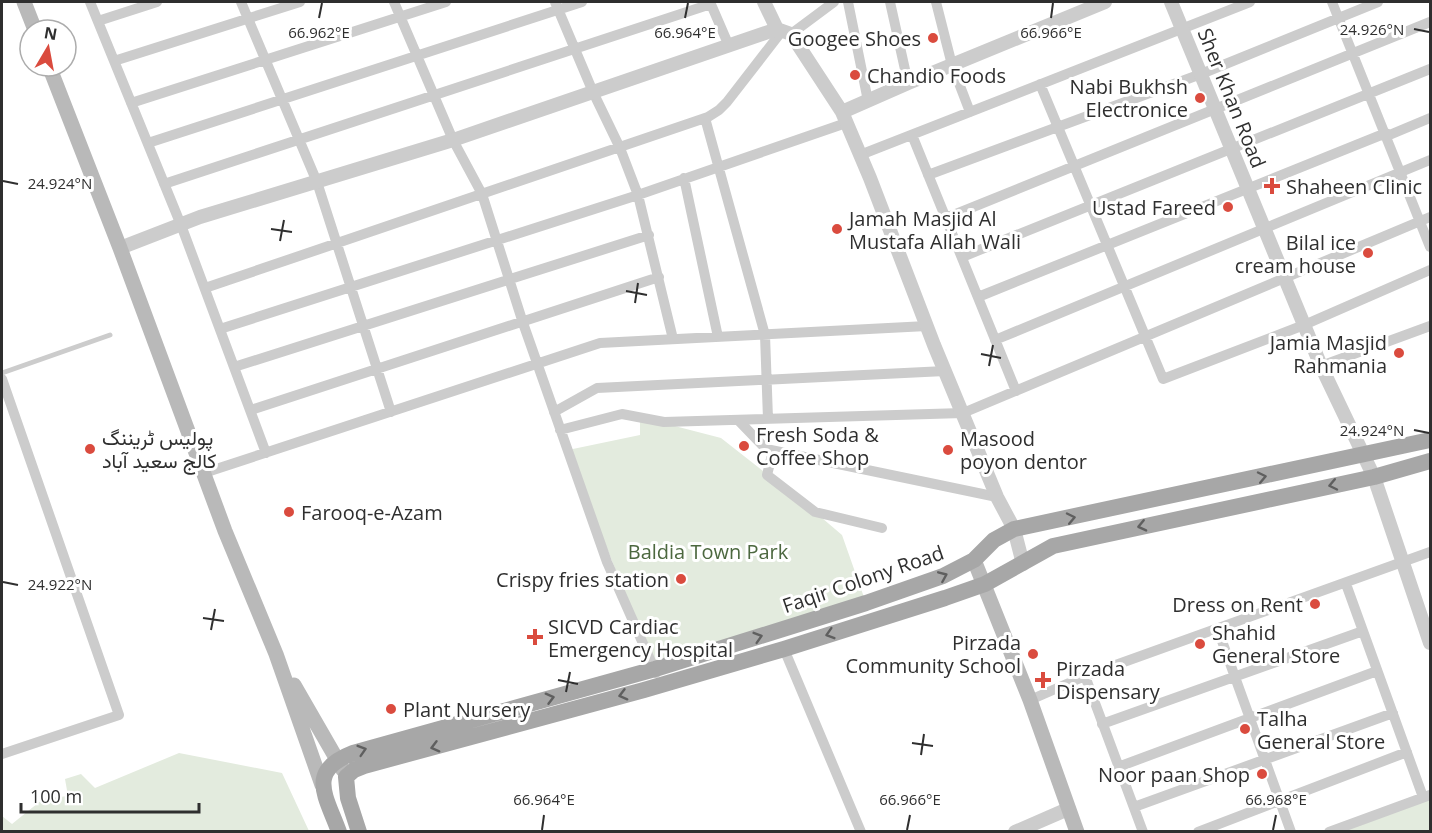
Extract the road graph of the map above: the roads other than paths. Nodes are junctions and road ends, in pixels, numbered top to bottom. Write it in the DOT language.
graph roads {
  1 [pos="24,2"];
  2 [pos="90,2"];
  3 [pos="157,2"];
  4 [pos="241,2"];
  5 [pos="300,2"];
  6 [pos="393,2"];
  7 [pos="446,2"];
  8 [pos="582,2"];
  9 [pos="764,2"];
  10 [pos="848,2"];
  11 [pos="890,2"];
  12 [pos="936,2"];
  13 [pos="1105,2"];
  14 [pos="1171,2"];
  15 [pos="1250,2"];
  16 [pos="1332,2"];
  17 [pos="1378,2"];
  18 [pos="710,3"];
  19 [pos="829,3"];
  20 [pos="557,5"];
  21 [pos="400,16"];
  22 [pos="30,18"];
  23 [pos="248,18"];
  24 [pos="1339,18"];
  25 [pos="98,21"];
  26 [pos="1431,22"];
  27 [pos="1182,28"];
  28 [pos="783,31"];
  29 [pos="729,46"];
  30 [pos="575,49"];
  31 [pos="1353,53"];
  32 [pos="416,56"];
  33 [pos="265,60"];
  34 [pos="114,61"];
  35 [pos="952,65"];
  36 [pos="1431,69"];
  37 [pos="1201,74"];
  38 [pos="54,78"];
  39 [pos="908,83"];
  40 [pos="1040,84"];
  41 [pos="593,92"];
  42 [pos="1370,93"];
  43 [pos="433,96"];
  44 [pos="282,99"];
  45 [pos="868,100"];
  46 [pos="131,103"];
  47 [pos="1215,109"];
  48 [pos="970,112"];
  49 [pos="705,118"];
  50 [pos="844,118"];
  51 [pos="1431,118"];
  52 [pos="1058,127"];
  53 [pos="912,135"];
  54 [pos="1387,135"];
  55 [pos="299,140"];
  56 [pos="453,140"];
  57 [pos="148,143"];
  58 [pos="620,148"];
  59 [pos="1232,148"];
  60 [pos="860,155"];
  61 [pos="1431,160"];
  62 [pos="719,166"];
  63 [pos="1074,166"];
  64 [pos="1401,171"];
  65 [pos="928,175"];
  66 [pos="684,178"];
  67 [pos="317,182"];
  68 [pos="164,184"];
  69 [pos="1248,188"];
  70 [pos="482,194"];
  71 [pos="638,195"];
  72 [pos="1090,206"];
  73 [pos="946,218"];
  74 [pos="1426,219"];
  75 [pos="181,225"];
  76 [pos="1264,228"];
  77 [pos="649,235"];
  78 [pos="497,241"];
  79 [pos="337,243"];
  80 [pos="1106,246"];
  81 [pos="1431,247"];
  82 [pos="120,248"];
  83 [pos="962,257"];
  84 [pos="1431,270"];
  85 [pos="659,278"];
  86 [pos="1285,278"];
  87 [pos="509,280"];
  88 [pos="1124,286"];
  89 [pos="350,287"];
  90 [pos="205,288"];
  91 [pos="978,297"];
  92 [pos="523,323"];
  93 [pos="1304,325"];
  94 [pos="363,326"];
  95 [pos="927,326"];
  96 [pos="1431,326"];
  97 [pos="220,329"];
  98 [pos="765,334"];
  99 [pos="110,335"];
  100 [pos="718,337"];
  101 [pos="1144,337"];
  102 [pos="673,339"];
  103 [pos="995,340"];
  104 [pos="537,365"];
  105 [pos="1321,366"];
  106 [pos="234,367"];
  107 [pos="377,369"];
  108 [pos="945,371"];
  109 [pos="2,373"];
  110 [pos="2,379"];
  111 [pos="766,380"];
  112 [pos="1016,391"];
  113 [pos="250,410"];
  114 [pos="391,412"];
  115 [pos="554,412"];
  116 [pos="963,413"];
  117 [pos="768,419"];
  118 [pos="738,420"];
  119 [pos="560,430"];
  120 [pos="1431,440"];
  121 [pos="773,451"];
  122 [pos="266,453"];
  123 [pos="1363,455"];
  124 [pos="1431,461"];
  125 [pos="204,473"];
  126 [pos="1374,477"];
  127 [pos="997,498"];
  128 [pos="882,528"];
  129 [pos="1014,529"];
  130 [pos="1431,552"];
  131 [pos="974,560"];
  132 [pos="1402,562"];
  133 [pos="1023,564"];
  134 [pos="984,584"];
  135 [pos="1346,584"];
  136 [pos="1218,630"];
  137 [pos="1363,631"];
  138 [pos="1431,643"];
  139 [pos="784,649"];
  140 [pos="276,654"];
  141 [pos="1377,671"];
  142 [pos="1085,676"];
  143 [pos="657,677"];
  144 [pos="1234,677"];
  145 [pos="1030,700"];
  146 [pos="1393,713"];
  147 [pos="1249,718"];
  148 [pos="1102,724"];
  149 [pos="1407,752"];
  150 [pos="2,754"];
  151 [pos="338,759"];
  152 [pos="1264,760"];
  153 [pos="1118,767"];
  154 [pos="346,777"];
  155 [pos="322,785"];
  156 [pos="1427,796"];
  157 [pos="1280,800"];
  158 [pos="1134,807"];
  159 [pos="1068,809"];
  160 [pos="339,831"];
  161 [pos="359,831"];
  162 [pos="861,831"];
  163 [pos="1015,831"];
  164 [pos="1077,831"];
  165 [pos="1143,831"];
  166 [pos="1197,831"];
  167 [pos="1291,831"];
  168 [pos="1329,831"];
  1 -- 22 [label="main road"];
  2 -- 25 [label="street"];
  3 -- 25 [label="street"];
  4 -- 23 [label="street"];
  5 -- 23 [label="street"];
  6 -- 21 [label="street"];
  7 -- 21 [label="street"];
  8 -- 20 [label="street"];
  9 -- 28 [label="street"];
  10 -- 45 [label="street"];
  11 -- 39 [label="street"];
  12 -- 35 [label="street"];
  13 -- 35 [label="street"];
  14 -- 27 [label="street, Sher Khan Road"];
  15 -- 27 [label="street"];
  16 -- 24 [label="street"];
  17 -- 24 [label="street"];
  18 -- 29 [label="street"];
  18 -- 30 [label="street"];
  19 -- 28 [label="street"];
  20 -- 30 [label="street"];
  20 -- 32 [label="street"];
  21 -- 32 [label="street"];
  21 -- 33 [label="street"];
  23 -- 33 [label="street"];
  23 -- 34 [label="street"];
  24 -- 31 [label="street"];
  24 -- 37 [label="street"];
  25 -- 34 [label="street"];
  26 -- 31 [label="street"];
  27 -- 37 [label="street, Sher Khan Road"];
  27 -- 40 [label="street"];
  28 -- 29 [label="street"];
  28 -- 49 [label="street"];
  28 -- 50 [label="street"];
  29 -- 41 [label="street"];
  30 -- 41 [label="street"];
  30 -- 43 [label="street"];
  31 -- 42 [label="street"];
  31 -- 47 [label="street"];
  32 -- 43 [label="street"];
  32 -- 44 [label="street"];
  33 -- 44 [label="street"];
  33 -- 46 [label="street"];
  34 -- 46 [label="street"];
  35 -- 39 [label="street"];
  35 -- 48 [label="street"];
  36 -- 42 [label="street"];
  37 -- 47 [label="street, Sher Khan Road"];
  37 -- 52 [label="street"];
  38 -- 82 [label="main road"];
  39 -- 45 [label="street"];
  40 -- 48 [label="street"];
  40 -- 52 [label="street"];
  41 -- 56 [label="street"];
  41 -- 58 [label="street"];
  42 -- 54 [label="street"];
  42 -- 59 [label="street"];
  43 -- 55 [label="street"];
  43 -- 56 [label="street"];
  44 -- 55 [label="street"];
  44 -- 57 [label="street"];
  45 -- 50 [label="street"];
  46 -- 57 [label="street"];
  47 -- 59 [label="street, Sher Khan Road"];
  47 -- 63 [label="street"];
  48 -- 53 [label="street"];
  49 -- 58 [label="street"];
  49 -- 62 [label="street"];
  50 -- 60 [label="street"];
  50 -- 62 [label="street"];
  51 -- 54 [label="street"];
  52 -- 63 [label="street"];
  52 -- 65 [label="street"];
  53 -- 60 [label="street"];
  53 -- 65 [label="street"];
  54 -- 64 [label="street"];
  54 -- 69 [label="street"];
  55 -- 67 [label="street"];
  55 -- 68 [label="street"];
  56 -- 67 [label="street"];
  56 -- 70 [label="street"];
  57 -- 68 [label="street"];
  58 -- 70 [label="street"];
  58 -- 71 [label="street"];
  59 -- 69 [label="street, Sher Khan Road"];
  59 -- 72 [label="street"];
  60 -- 95 [label="street"];
  61 -- 64 [label="street"];
  62 -- 66 [label="street"];
  62 -- 98 [label="street"];
  63 -- 72 [label="street"];
  63 -- 73 [label="street"];
  64 -- 74 [label="street"];
  64 -- 76 [label="street"];
  65 -- 73 [label="street"];
  66 -- 71 [label="street"];
  66 -- 100 [label="street"];
  67 -- 75 [label="street"];
  67 -- 79 [label="street"];
  68 -- 75 [label="street"];
  69 -- 76 [label="street, Sher Khan Road"];
  69 -- 80 [label="street"];
  70 -- 78 [label="street"];
  70 -- 79 [label="street"];
  71 -- 77 [label="street"];
  71 -- 78 [label="street"];
  72 -- 80 [label="street"];
  72 -- 83 [label="street"];
  73 -- 83 [label="street"];
  74 -- 81 [label="street"];
  74 -- 86 [label="street"];
  75 -- 82 [label="street"];
  75 -- 90 [label="street"];
  76 -- 86 [label="street, Sher Khan Road"];
  76 -- 88 [label="street"];
  77 -- 85 [label="street"];
  77 -- 87 [label="street"];
  78 -- 87 [label="street"];
  78 -- 89 [label="street"];
  79 -- 89 [label="street"];
  79 -- 90 [label="street"];
  80 -- 88 [label="street"];
  80 -- 91 [label="street"];
  82 -- 125 [label="main road"];
  83 -- 91 [label="street"];
  84 -- 93 [label="street"];
  85 -- 92 [label="street"];
  85 -- 102 [label="street"];
  86 -- 93 [label="street, Sher Khan Road"];
  86 -- 101 [label="street"];
  87 -- 92 [label="street"];
  87 -- 94 [label="street"];
  88 -- 101 [label="street"];
  88 -- 103 [label="street"];
  89 -- 94 [label="street"];
  89 -- 97 [label="street"];
  90 -- 97 [label="street"];
  91 -- 103 [label="street"];
  92 -- 104 [label="street"];
  92 -- 107 [label="street"];
  93 -- 101 [label="street"];
  93 -- 105 [label="street, Sher Khan Road"];
  94 -- 106 [label="street"];
  94 -- 107 [label="street"];
  95 -- 98 [label="street"];
  95 -- 108 [label="street"];
  96 -- 105 [label="street"];
  97 -- 106 [label="street"];
  98 -- 100 [label="street"];
  98 -- 111 [label="street"];
  99 -- 109 [label="lane"];
  100 -- 102 [label="street"];
  101 -- 112 [label="street"];
  102 -- 104 [label="street"];
  103 -- 112 [label="street"];
  104 -- 114 [label="street"];
  104 -- 115 [label="street"];
  105 -- 123 [label="street, Sher Khan Road"];
  106 -- 113 [label="street"];
  107 -- 113 [label="street"];
  107 -- 114 [label="street"];
  108 -- 111 [label="street"];
  108 -- 116 [label="street"];
  110 -- 150 [label="street"];
  111 -- 115 [label="street"];
  111 -- 117 [label="street"];
  112 -- 116 [label="street"];
  113 -- 122 [label="street"];
  114 -- 122 [label="street"];
  115 -- 119 [label="street"];
  116 -- 117 [label="street"];
  116 -- 127 [label="street"];
  117 -- 118 [label="street"];
  118 -- 119 [label="street"];
  118 -- 121 [label="street"];
  119 -- 143 [label="street"];
  120 -- 123 [label="main road, Faqir Colony Road"];
  121 -- 127 [label="street"];
  121 -- 128 [label="street"];
  122 -- 125 [label="street"];
  123 -- 126 [label="street, Sher Khan Road"];
  129 -- 123 [label="main road, Faqir Colony Road, one-way"];
  124 -- 126 [label="main road, Faqir Colony Road"];
  125 -- 140 [label="main road"];
  126 -- 132 [label="street, Sher Khan Road"];
  126 -- 133 [label="main road, Faqir Colony Road, one-way"];
  127 -- 129 [label="street"];
  129 -- 131 [label="main road, Faqir Colony Road"];
  129 -- 133 [label="street"];
  130 -- 132 [label="street"];
  131 -- 134 [label="main road"];
  143 -- 131 [label="main road, Faqir Colony Road, one-way"];
  132 -- 135 [label="street"];
  132 -- 138 [label="street, Sher Khan Road"];
  133 -- 134 [label="main road, Faqir Colony Road"];
  134 -- 139 [label="main road, Faqir Colony Road, one-way"];
  134 -- 145 [label="main road"];
  135 -- 136 [label="street"];
  135 -- 137 [label="street"];
  136 -- 142 [label="street"];
  136 -- 144 [label="street"];
  137 -- 141 [label="street"];
  137 -- 144 [label="street"];
  139 -- 143 [label="main road, Faqir Colony Road"];
  139 -- 162 [label="street"];
  140 -- 151 [label="main road"];
  140 -- 155 [label="main road"];
  141 -- 146 [label="street"];
  141 -- 147 [label="street"];
  142 -- 145 [label="street"];
  142 -- 148 [label="street"];
  151 -- 143 [label="main road, Faqir Colony Road, one-way"];
  143 -- 154 [label="main road, Faqir Colony Road, one-way"];
  144 -- 147 [label="street"];
  144 -- 148 [label="street"];
  145 -- 159 [label="main road"];
  146 -- 149 [label="street"];
  146 -- 152 [label="street"];
  147 -- 152 [label="street"];
  147 -- 153 [label="street"];
  148 -- 153 [label="street"];
  149 -- 156 [label="street"];
  149 -- 157 [label="street"];
  151 -- 154 [label="main road"];
  151 -- 155 [label="main road"];
  152 -- 157 [label="street"];
  152 -- 158 [label="street"];
  153 -- 158 [label="street"];
  154 -- 161 [label="main road"];
  155 -- 160 [label="main road"];
  156 -- 168 [label="street"];
  157 -- 166 [label="street"];
  157 -- 167 [label="street"];
  158 -- 165 [label="street"];
  159 -- 163 [label="street"];
  159 -- 164 [label="main road"];
}
